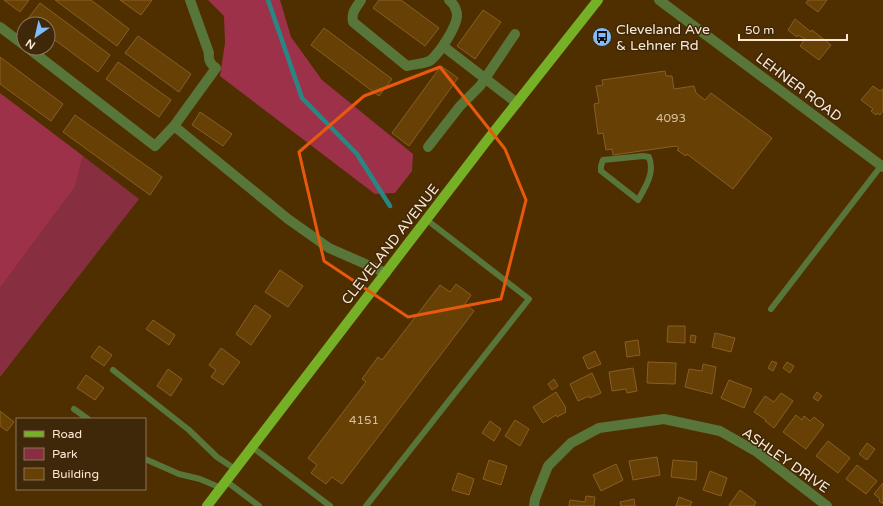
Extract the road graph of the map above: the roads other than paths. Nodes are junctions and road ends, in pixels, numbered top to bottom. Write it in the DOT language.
graph roads {
  1 [pos="190,0"];
  2 [pos="361,0"];
  3 [pos="449,0"];
  4 [pos="598,0"];
  5 [pos="659,0"];
  6 [pos="0,27"];
  7 [pos="515,34"];
  8 [pos="16,39"];
  9 [pos="443,46"];
  10 [pos="38,56"];
  11 [pos="485,78"];
  12 [pos="517,103"];
  13 [pos="174,126"];
  14 [pos="428,147"];
  15 [pos="882,166"];
  16 [pos="638,200"];
  17 [pos="427,220"];
  18 [pos="386,273"];
  19 [pos="771,309"];
  20 [pos="113,370"];
  21 [pos="74,409"];
  22 [pos="87,418"];
  23 [pos="252,446"];
  24 [pos="146,460"];
  25 [pos="235,469"];
  26 [pos="224,484"];
  27 [pos="207,506"];
  28 [pos="259,506"];
  29 [pos="330,506"];
  30 [pos="366,506"];
  31 [pos="534,506"];
  32 [pos="828,506"];
  1 -- 13 [label="street"];
  2 -- 9 [label="street"];
  3 -- 9 [label="street"];
  4 -- 12 [label="main road, CLEVELAND AVENUE"];
  5 -- 15 [label="street, LEHNER ROAD"];
  6 -- 8 [label="street"];
  7 -- 11 [label="street"];
  9 -- 11 [label="street"];
  10 -- 13 [label="street"];
  11 -- 12 [label="street"];
  11 -- 14 [label="street"];
  12 -- 17 [label="main road, CLEVELAND AVENUE"];
  13 -- 18 [label="street"];
  15 -- 19 [label="lane"];
  16 -- 16 [label="lane"];
  17 -- 18 [label="main road, CLEVELAND AVENUE"];
  17 -- 30 [label="lane"];
  18 -- 23 [label="main road, CLEVELAND AVENUE"];
  20 -- 25 [label="lane"];
  21 -- 22 [label="lane"];
  23 -- 25 [label="main road, CLEVELAND AVENUE"];
  23 -- 29 [label="lane"];
  24 -- 26 [label="lane"];
  25 -- 26 [label="main road, CLEVELAND AVENUE"];
  26 -- 27 [label="main road, CLEVELAND AVENUE"];
  26 -- 28 [label="lane"];
  31 -- 32 [label="street, ASHLEY DRIVE"];
}
